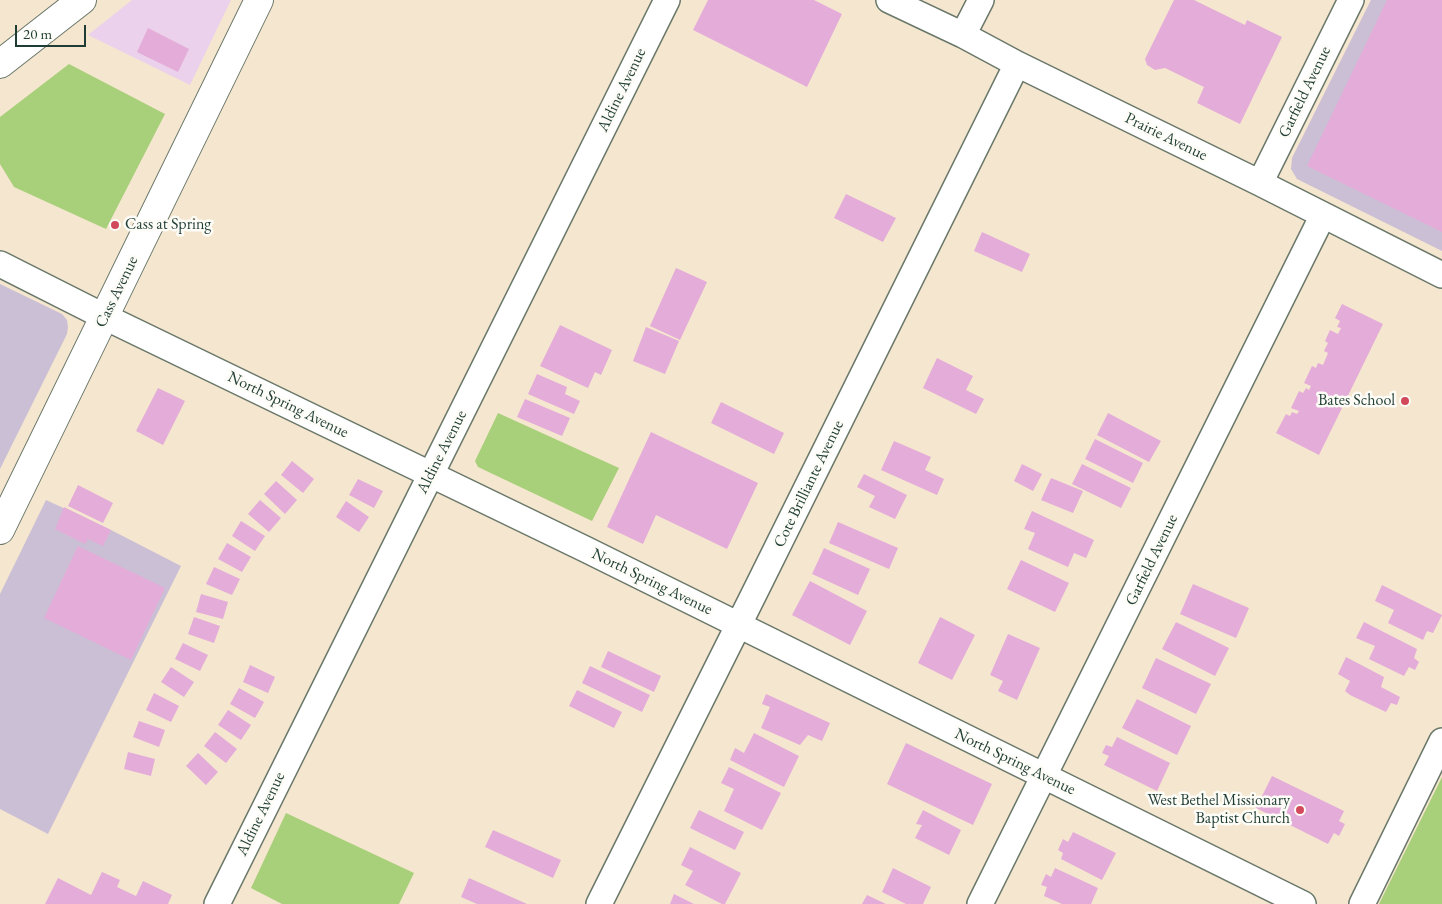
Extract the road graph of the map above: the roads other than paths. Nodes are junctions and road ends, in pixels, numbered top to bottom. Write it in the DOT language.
graph roads {
  1 [pos="82,0"];
  2 [pos="259,0"];
  3 [pos="667,0"];
  4 [pos="889,0"];
  5 [pos="981,0"];
  6 [pos="1350,0"];
  7 [pos="963,35"];
  8 [pos="0,64"];
  9 [pos="1017,64"];
  10 [pos="1260,183"];
  11 [pos="1323,215"];
  12 [pos="0,264"];
  13 [pos="1442,275"];
  14 [pos="105,317"];
  15 [pos="430,475"];
  16 [pos="0,530"];
  17 [pos="739,625"];
  18 [pos="1442,741"];
  19 [pos="1044,776"];
  20 [pos="217,904"];
  21 [pos="598,904"];
  22 [pos="980,904"];
  23 [pos="1303,904"];
  24 [pos="1362,904"];
  1 -- 8 [label="main road"];
  2 -- 14 [label="main road, Cass Avenue"];
  3 -- 15 [label="street, Aldine Avenue"];
  4 -- 7 [label="street, Prairie Avenue"];
  5 -- 7 [label="street"];
  6 -- 10 [label="street, Garfield Avenue"];
  7 -- 9 [label="street, Prairie Avenue"];
  9 -- 10 [label="street, Prairie Avenue"];
  9 -- 17 [label="street, Cote Brilliante Avenue"];
  10 -- 11 [label="street, Prairie Avenue"];
  11 -- 13 [label="street, Prairie Avenue"];
  11 -- 19 [label="street, Garfield Avenue"];
  12 -- 14 [label="street, North Spring Avenue"];
  14 -- 15 [label="street, North Spring Avenue"];
  14 -- 16 [label="main road, Cass Avenue"];
  15 -- 17 [label="street, North Spring Avenue"];
  15 -- 20 [label="street, Aldine Avenue"];
  17 -- 19 [label="street, North Spring Avenue"];
  17 -- 21 [label="street, Cote Brilliante Avenue"];
  18 -- 24 [label="street"];
  19 -- 22 [label="street, Garfield Avenue"];
  19 -- 23 [label="street, North Spring Avenue"];
}
